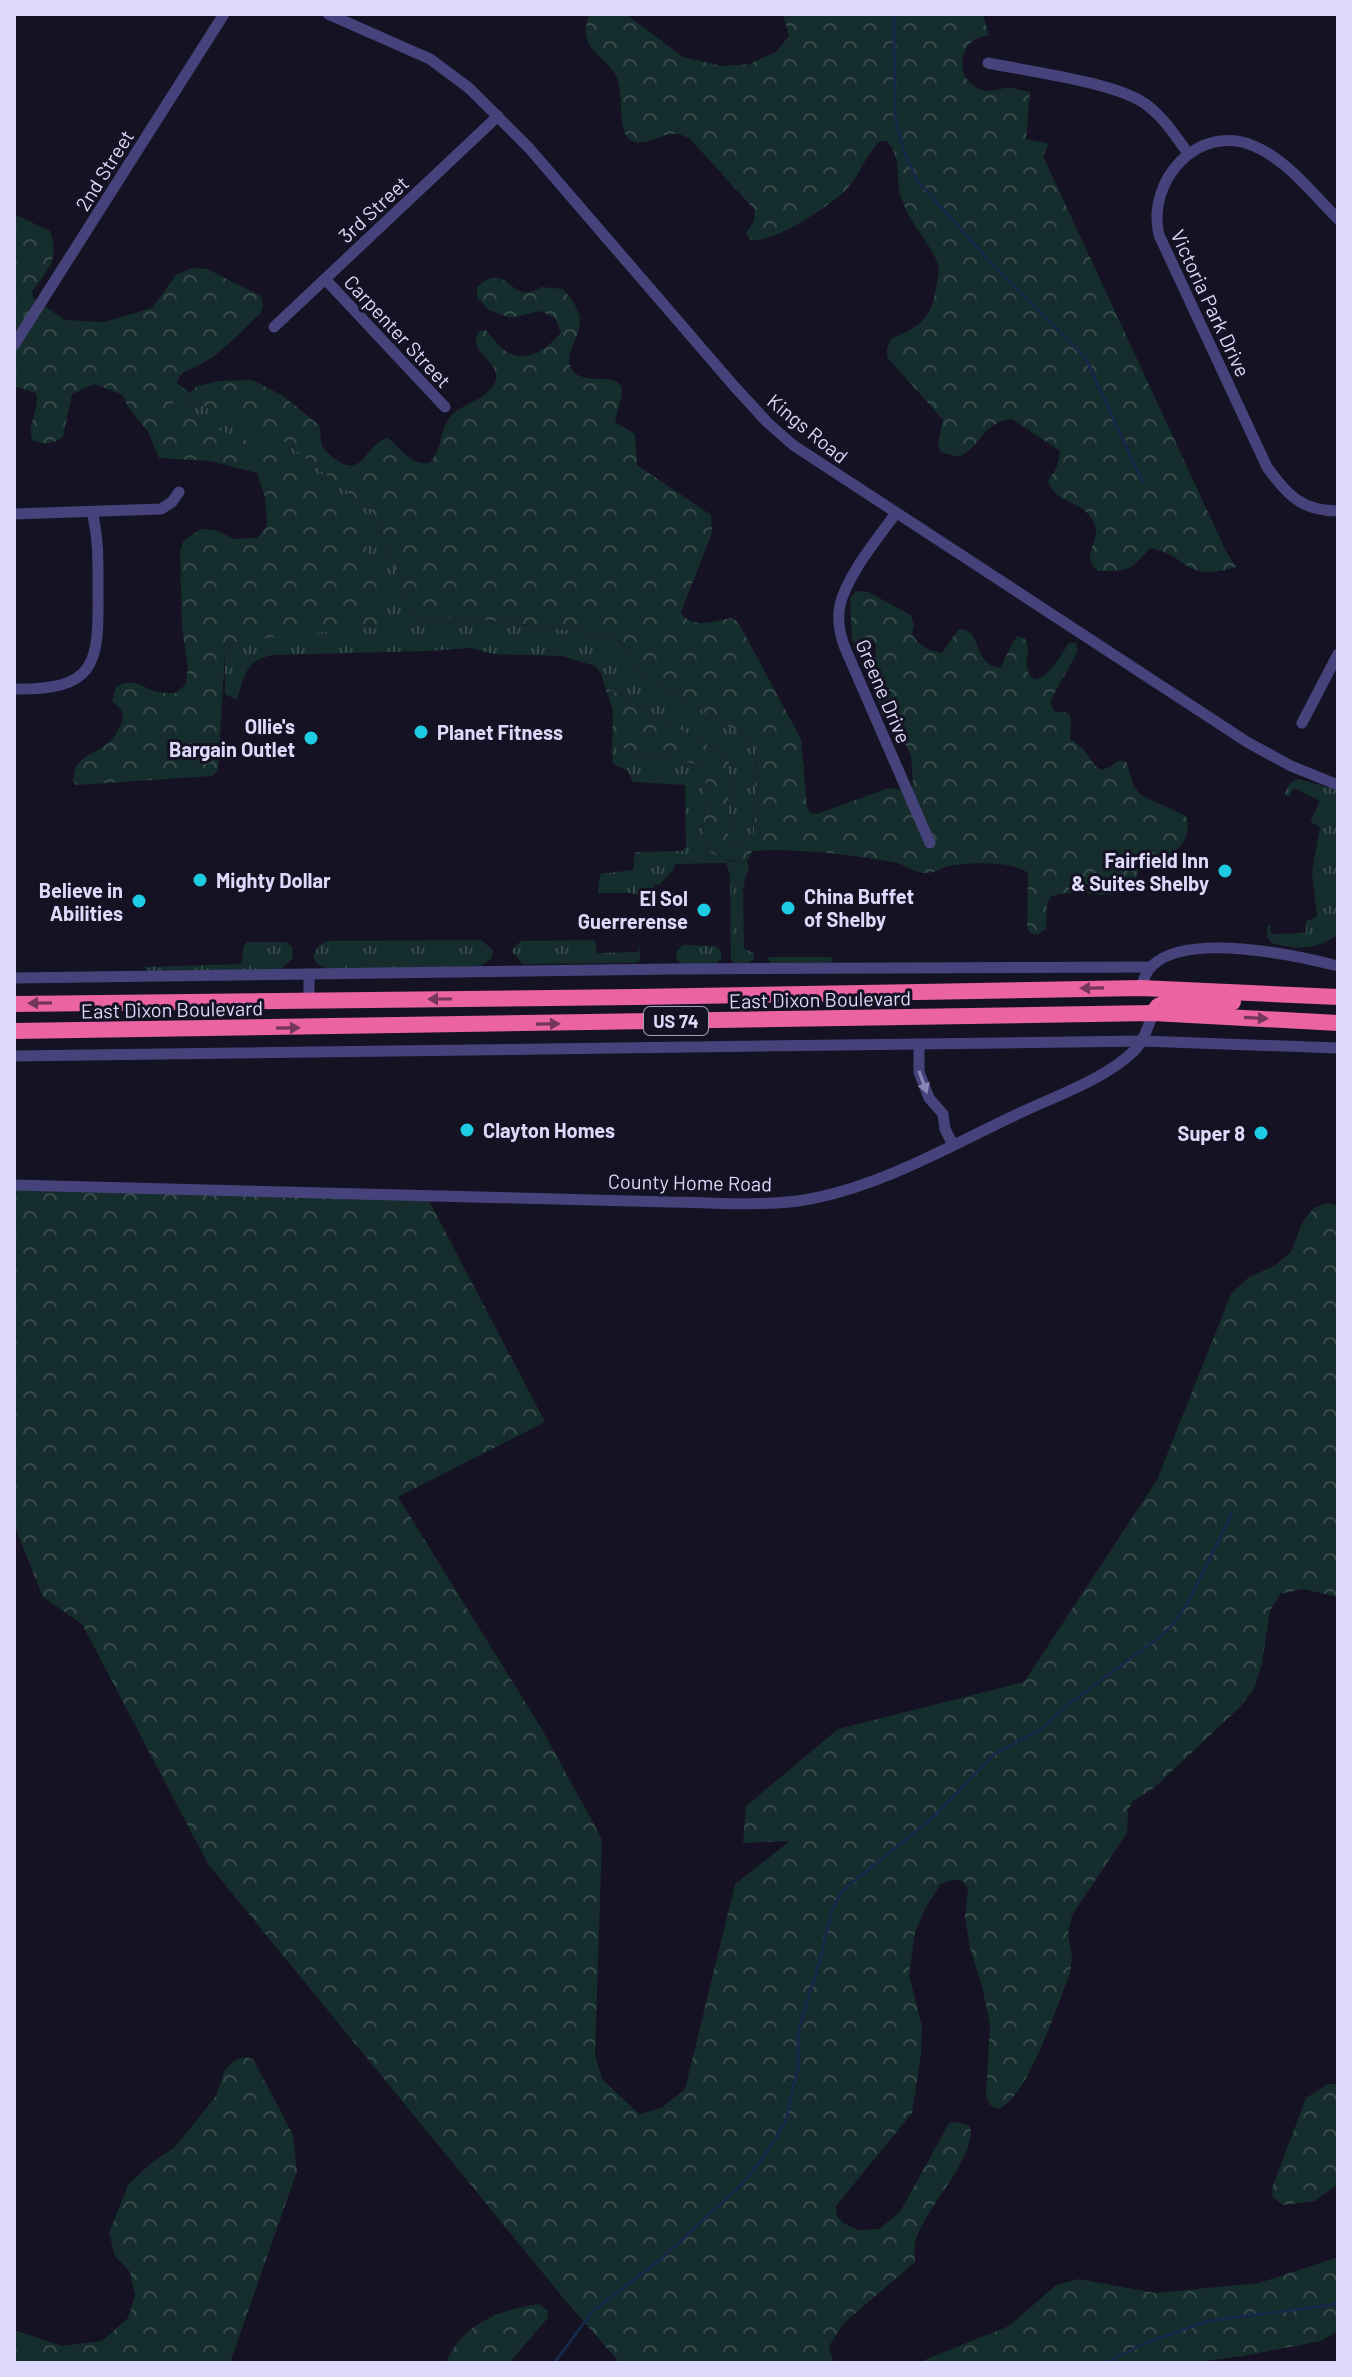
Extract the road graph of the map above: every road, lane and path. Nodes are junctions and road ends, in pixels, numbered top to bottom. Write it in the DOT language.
graph roads {
  1 [pos="224,14"];
  2 [pos="328,14"];
  3 [pos="988,63"];
  4 [pos="498,116"];
  5 [pos="1188,153"];
  6 [pos="1338,219"];
  7 [pos="325,279"];
  8 [pos="274,327"];
  9 [pos="14,345"];
  10 [pos="445,407"];
  11 [pos="179,492"];
  12 [pos="1338,511"];
  13 [pos="92,512"];
  14 [pos="896,513"];
  15 [pos="14,514"];
  16 [pos="1338,654"];
  17 [pos="14,689"];
  18 [pos="1302,723"];
  19 [pos="1338,785"];
  20 [pos="930,843"];
  21 [pos="1338,966"];
  22 [pos="1151,967"];
  23 [pos="309,974"];
  24 [pos="14,978"];
  25 [pos="1141,988"];
  26 [pos="1302,995"];
  27 [pos="1338,997"];
  28 [pos="309,1000"];
  29 [pos="14,1004"];
  30 [pos="1153,1013"];
  31 [pos="937,1017"];
  32 [pos="1338,1023"];
  33 [pos="14,1031"];
  34 [pos="1142,1041"];
  35 [pos="919,1044"];
  36 [pos="1338,1048"];
  37 [pos="14,1056"];
  38 [pos="953,1145"];
  39 [pos="14,1185"];
  1 -- 9 [label="street, 2nd Street"];
  2 -- 4 [label="street, Kings Road"];
  3 -- 5 [label="street"];
  4 -- 7 [label="street, 3rd Street"];
  4 -- 14 [label="street, Kings Road"];
  5 -- 6 [label="street"];
  5 -- 12 [label="street, Victoria Park Drive"];
  7 -- 8 [label="street, 3rd Street"];
  7 -- 10 [label="street, Carpenter Street"];
  11 -- 13 [label="street"];
  13 -- 15 [label="street"];
  13 -- 17 [label="street"];
  14 -- 19 [label="street, Kings Road"];
  14 -- 20 [label="street, Greene Drive"];
  16 -- 18 [label="street"];
  21 -- 22 [label="street, East Dixon Boulevard"];
  22 -- 23 [label="street, East Dixon Boulevard"];
  22 -- 25 [label="street"];
  23 -- 24 [label="street, East Dixon Boulevard"];
  23 -- 28 [label="street"];
  25 -- 26 [label="highway, East Dixon Boulevard / US 74"];
  25 -- 28 [label="highway, East Dixon Boulevard / US 74, one-way"];
  25 -- 31 [label="highway"];
  26 -- 27 [label="highway, East Dixon Boulevard / US 74"];
  26 -- 30 [label="highway"];
  28 -- 29 [label="highway, East Dixon Boulevard / US 74, one-way"];
  30 -- 31 [label="highway, East Dixon Boulevard / US 74"];
  30 -- 32 [label="highway, East Dixon Boulevard / US 74, one-way"];
  30 -- 34 [label="street, County Home Road"];
  33 -- 31 [label="highway, East Dixon Boulevard / US 74, one-way"];
  34 -- 35 [label="street"];
  34 -- 36 [label="street"];
  34 -- 38 [label="street, County Home Road"];
  35 -- 37 [label="street"];
  35 -- 38 [label="street, one-way"];
  38 -- 39 [label="street, County Home Road"];
}
